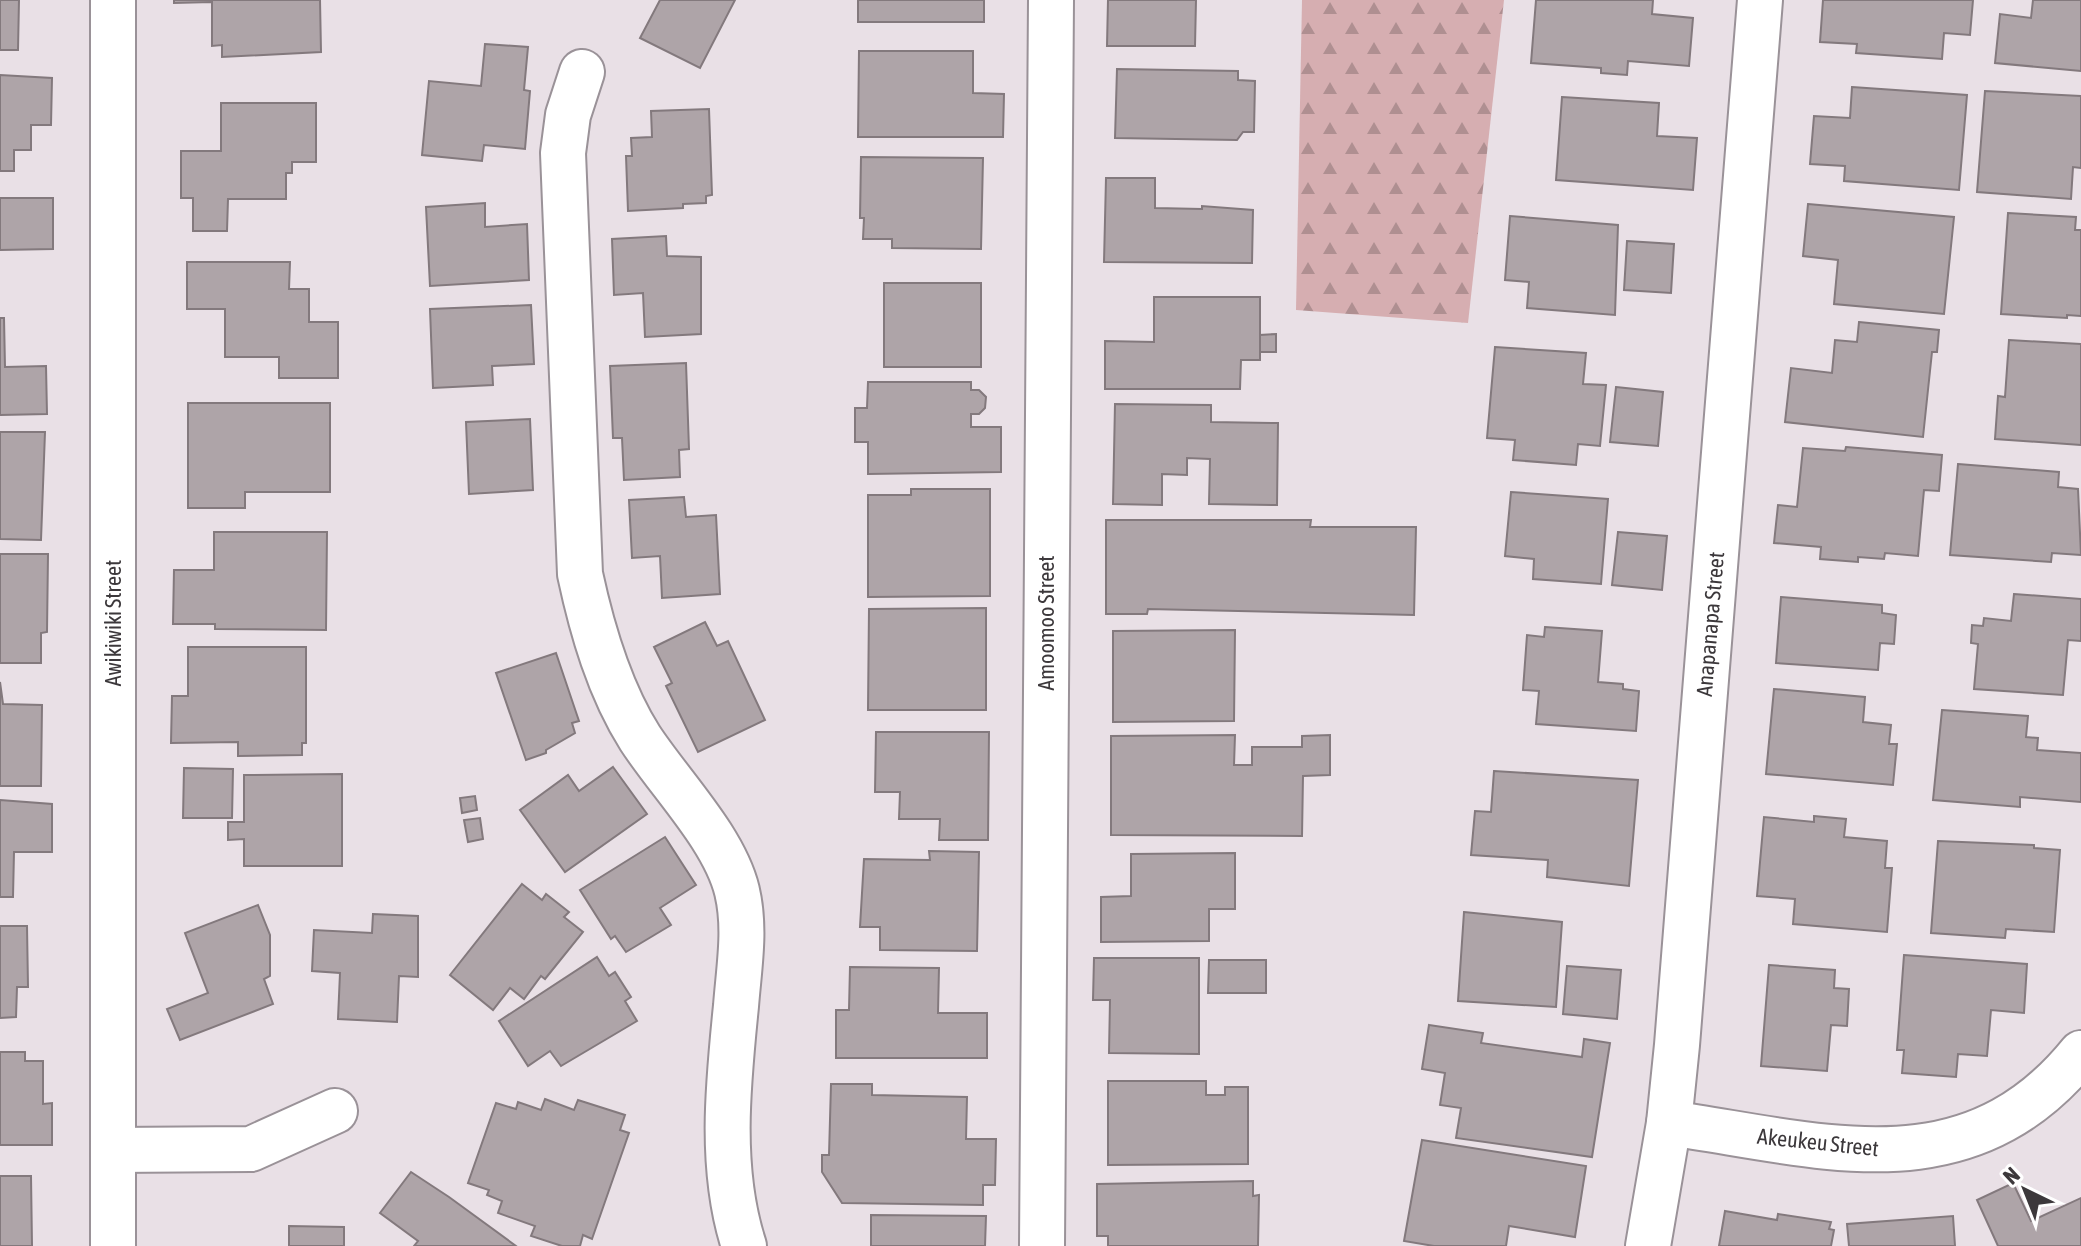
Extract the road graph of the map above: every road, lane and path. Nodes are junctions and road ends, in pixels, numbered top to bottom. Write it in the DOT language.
graph roads {
  1 [pos="113,0"];
  2 [pos="1051,0"];
  3 [pos="1760,0"];
  4 [pos="582,72"];
  5 [pos="2081,1053"];
  6 [pos="335,1111"];
  7 [pos="1669,1123"];
  8 [pos="113,1150"];
  9 [pos="113,1246"];
  10 [pos="744,1246"];
  11 [pos="1042,1246"];
  12 [pos="1648,1246"];
  1 -- 8 [label="street, Awikiwiki Street"];
  2 -- 11 [label="street, Amoomoo Street"];
  3 -- 7 [label="street, Anapanapa Street"];
  4 -- 10 [label="street"];
  5 -- 7 [label="street, Akeukeu Street"];
  6 -- 8 [label="street"];
  7 -- 12 [label="street, Anapanapa Street"];
  8 -- 9 [label="street, Awikiwiki Street"];
}
